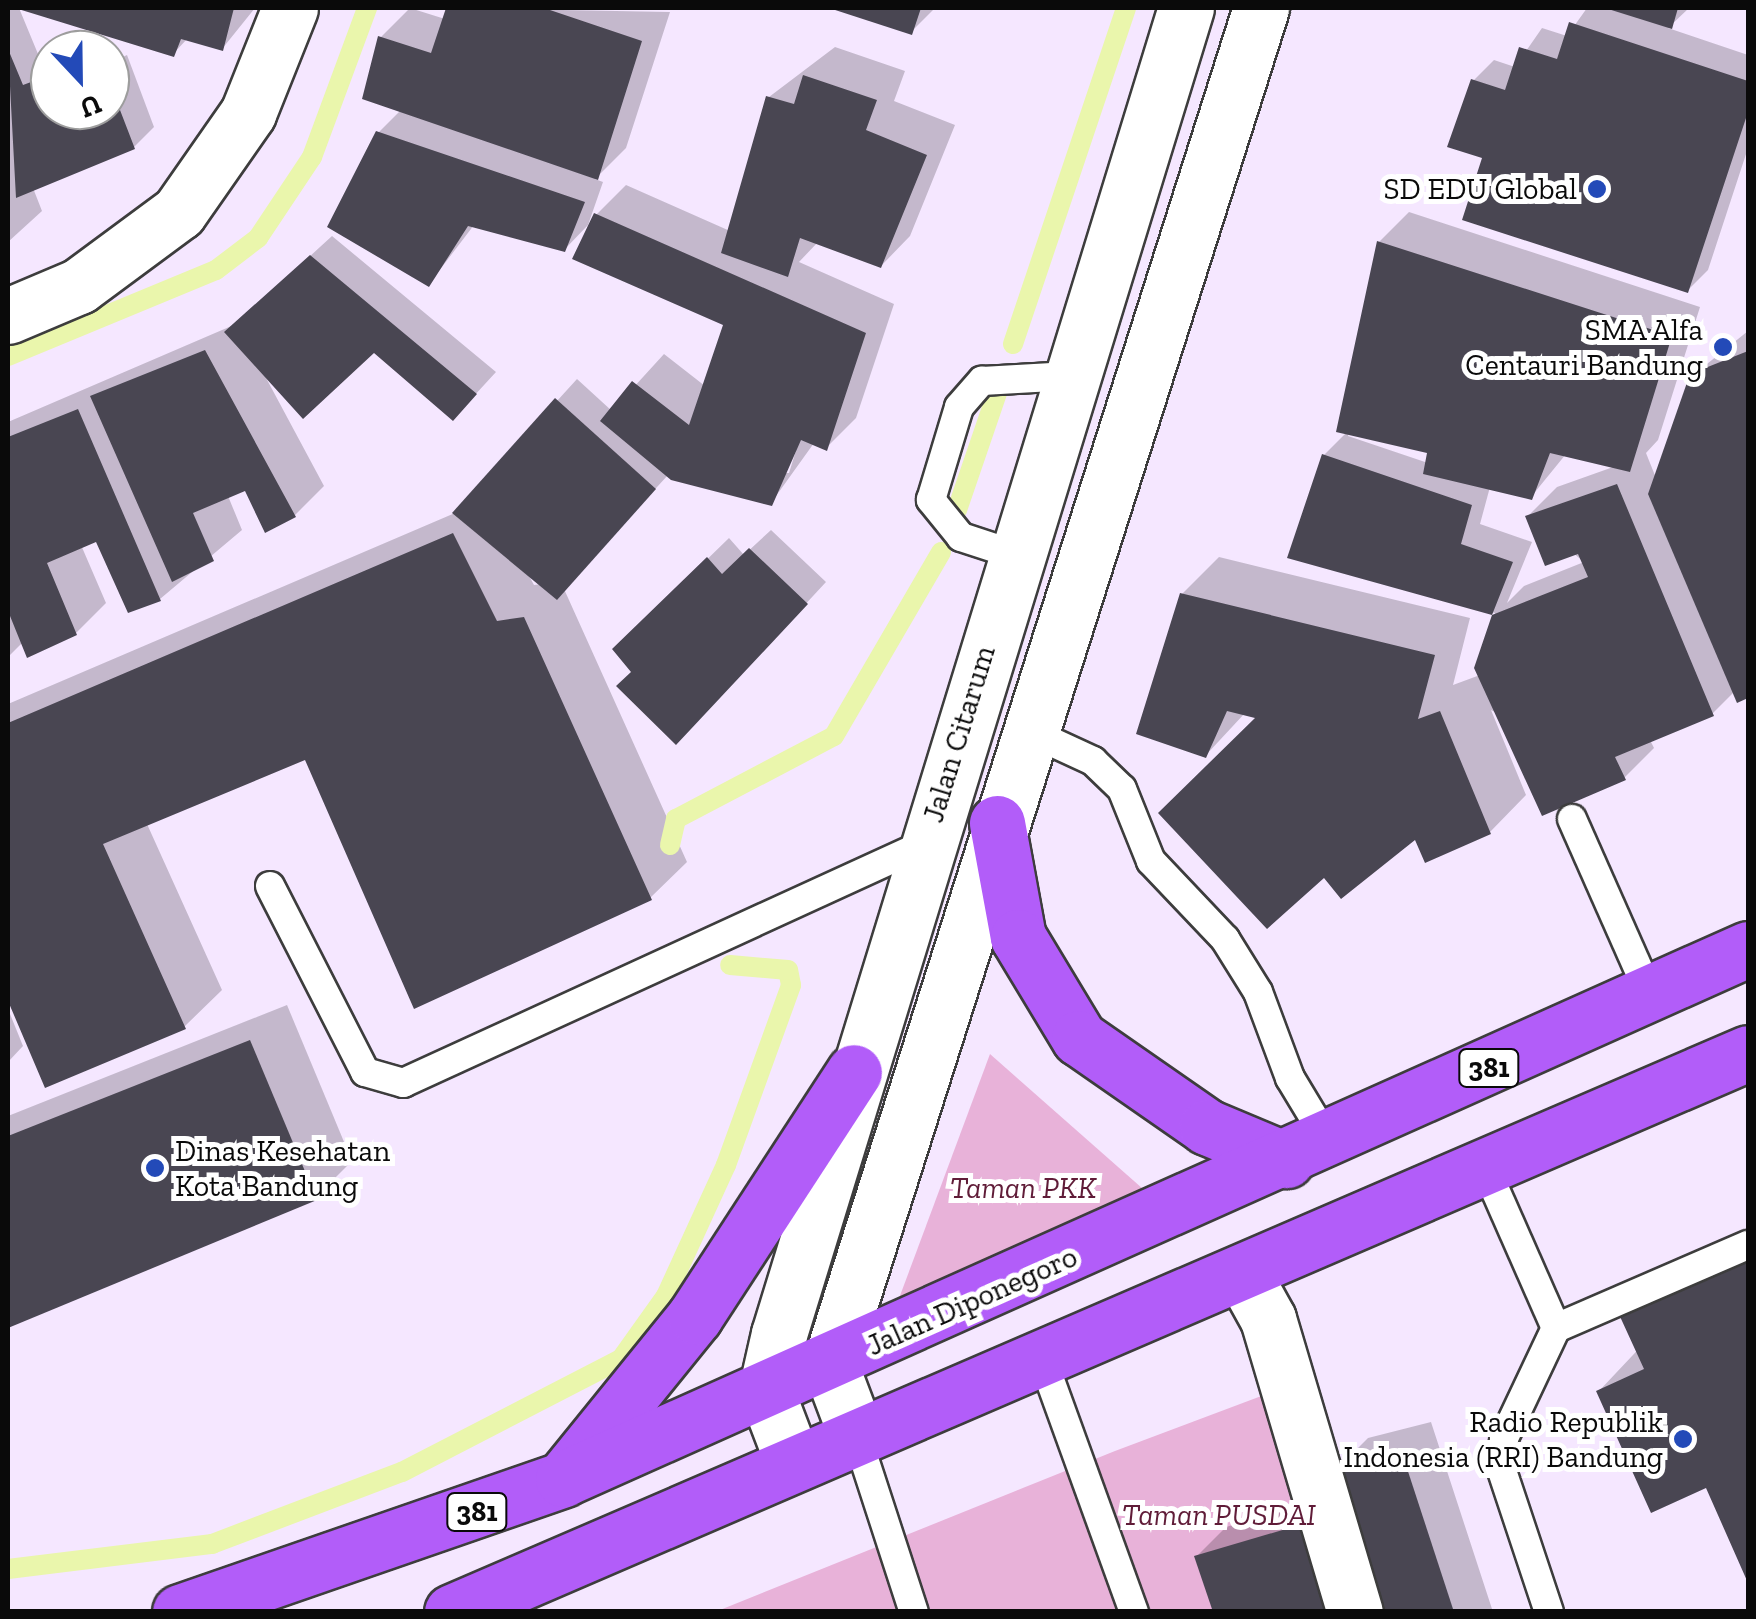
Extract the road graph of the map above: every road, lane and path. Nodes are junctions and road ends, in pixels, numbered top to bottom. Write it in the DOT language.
graph roads {
  1 [pos="290,8"];
  2 [pos="1261,8"];
  3 [pos="1181,23"];
  4 [pos="1244,61"];
  5 [pos="8,316"];
  6 [pos="1070,376"];
  7 [pos="1012,554"];
  8 [pos="1026,730"];
  9 [pos="1572,818"];
  10 [pos="997,824"];
  11 [pos="926,843"];
  12 [pos="270,886"];
  13 [pos="1748,949"];
  14 [pos="1650,995"];
  15 [pos="1748,1053"];
  16 [pos="854,1072"];
  17 [pos="1307,1150"];
  18 [pos="1485,1166"];
  19 [pos="1748,1244"];
  20 [pos="1242,1272"];
  21 [pos="1556,1328"];
  22 [pos="1042,1358"];
  23 [pos="830,1365"];
  24 [pos="766,1391"];
  25 [pos="856,1434"];
  26 [pos="793,1462"];
  27 [pos="563,1479"];
  28 [pos="180,1612"];
  29 [pos="452,1612"];
  30 [pos="914,1612"];
  31 [pos="1134,1612"];
  32 [pos="1355,1612"];
  33 [pos="1549,1612"];
  1 -- 5 [label="street"];
  2 -- 4 [label="street, Jalan Citarum"];
  3 -- 4 [label="street"];
  3 -- 6 [label="street, Jalan Citarum"];
  4 -- 8 [label="street, Jalan Citarum"];
  6 -- 7 [label="street, Jalan Citarum"];
  6 -- 7 [label="lane"];
  7 -- 11 [label="street, Jalan Citarum"];
  8 -- 10 [label="street, Jalan Citarum"];
  8 -- 17 [label="lane"];
  9 -- 14 [label="lane"];
  10 -- 17 [label="main road"];
  10 -- 23 [label="street, Jalan Citarum"];
  11 -- 12 [label="lane"];
  11 -- 16 [label="street, Jalan Citarum"];
  13 -- 14 [label="main road, Jalan Diponegoro / 381"];
  14 -- 17 [label="main road, Jalan Diponegoro / 381"];
  15 -- 18 [label="main road, 381"];
  16 -- 24 [label="street, Jalan Citarum"];
  16 -- 27 [label="main road"];
  17 -- 23 [label="main road, Jalan Diponegoro / 381"];
  18 -- 20 [label="main road, 381"];
  18 -- 21 [label="lane"];
  19 -- 21 [label="lane"];
  20 -- 22 [label="main road, 381"];
  20 -- 32 [label="street"];
  21 -- 33 [label="lane"];
  22 -- 25 [label="main road, 381"];
  22 -- 31 [label="lane"];
  23 -- 24 [label="main road, Jalan Diponegoro / 381"];
  23 -- 25 [label="street"];
  24 -- 26 [label="street"];
  24 -- 27 [label="main road, Jalan Diponegoro / 381"];
  25 -- 26 [label="main road, 381"];
  25 -- 30 [label="lane"];
  26 -- 29 [label="main road, 381"];
  27 -- 28 [label="main road, Jalan Diponegoro / 381"];
}
